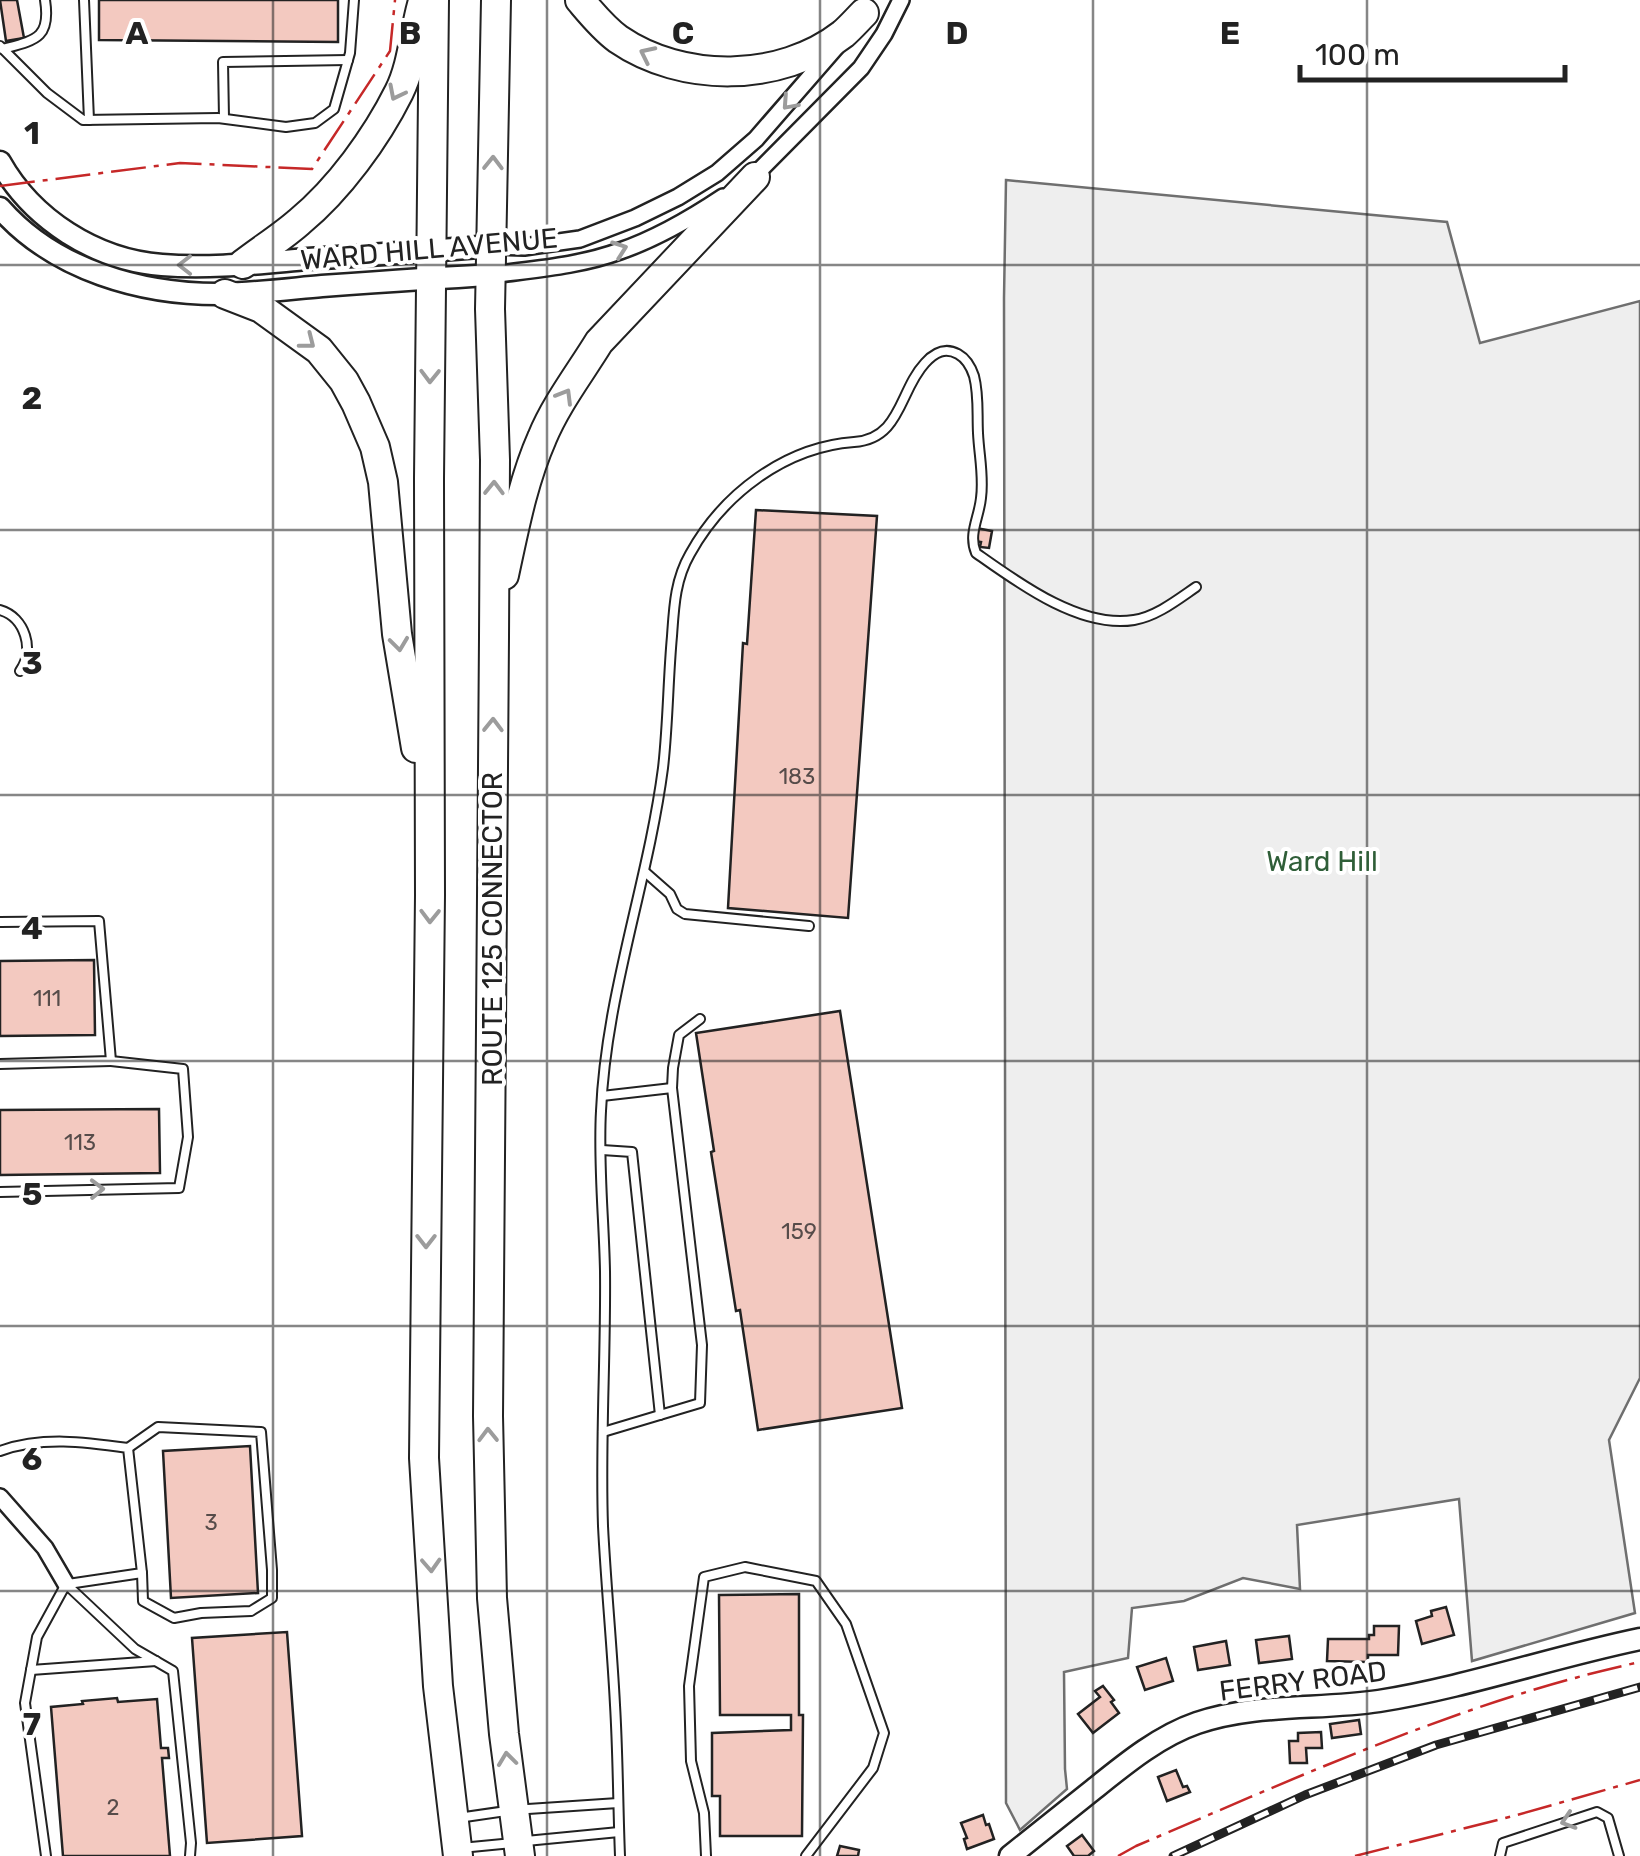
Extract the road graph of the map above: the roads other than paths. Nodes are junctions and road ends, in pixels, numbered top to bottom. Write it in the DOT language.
graph roads {
  1 [pos="45,0"];
  2 [pos="84,0"];
  3 [pos="354,0"];
  4 [pos="424,0"];
  5 [pos="434,0"];
  6 [pos="496,0"];
  7 [pos="580,0"];
  8 [pos="901,0"];
  9 [pos="868,6"];
  10 [pos="2,47"];
  11 [pos="348,60"];
  12 [pos="224,118"];
  13 [pos="90,120"];
  14 [pos="0,162"];
  15 [pos="755,177"];
  16 [pos="0,208"];
  17 [pos="492,246"];
  18 [pos="243,264"];
  19 [pos="432,265"];
  20 [pos="491,275"];
  21 [pos="224,294"];
  22 [pos="1196,587"];
  23 [pos="0,610"];
  24 [pos="494,621"];
  25 [pos="20,672"];
  26 [pos="430,818"];
  27 [pos="645,872"];
  28 [pos="0,922"];
  29 [pos="810,926"];
  30 [pos="700,1019"];
  31 [pos="111,1061"];
  32 [pos="0,1064"];
  33 [pos="672,1088"];
  34 [pos="602,1096"];
  35 [pos="602,1150"];
  36 [pos="0,1192"];
  37 [pos="660,1415"];
  38 [pos="603,1432"];
  39 [pos="128,1448"];
  40 [pos="0,1451"];
  41 [pos="0,1497"];
  42 [pos="142,1573"];
  43 [pos="66,1584"];
  44 [pos="1640,1639"];
  45 [pos="157,1661"];
  46 [pos="31,1670"];
  47 [pos="618,1803"];
  48 [pos="514,1810"];
  49 [pos="452,1818"];
  50 [pos="619,1832"];
  51 [pos="519,1849"];
  52 [pos="457,1852"];
  53 [pos="46,1856"];
  54 [pos="190,1856"];
  55 [pos="620,1856"];
  56 [pos="706,1856"];
  57 [pos="806,1856"];
  58 [pos="1010,1856"];
  59 [pos="1500,1856"];
  60 [pos="1619,1856"];
  1 -- 10 [label="lane"];
  2 -- 13 [label="lane"];
  3 -- 11 [label="lane"];
  4 -- 18 [label="highway, one-way"];
  5 -- 19 [label="highway"];
  17 -- 6 [label="highway, ROUTE 125 CONNECTOR, one-way"];
  9 -- 7 [label="highway, one-way"];
  8 -- 15 [label="street, WARD HILL AVENUE"];
  9 -- 17 [label="street, WARD HILL AVENUE, one-way"];
  10 -- 13 [label="lane"];
  11 -- 12 [label="lane"];
  11 -- 12 [label="lane"];
  12 -- 13 [label="lane"];
  18 -- 14 [label="street, WARD HILL AVENUE, one-way"];
  20 -- 15 [label="street, WARD HILL AVENUE, one-way"];
  24 -- 15 [label="highway, one-way"];
  16 -- 21 [label="street, WARD HILL AVENUE"];
  17 -- 19 [label="street, WARD HILL AVENUE"];
  17 -- 20 [label="highway, ROUTE 125 CONNECTOR"];
  18 -- 19 [label="street, WARD HILL AVENUE"];
  19 -- 20 [label="street, WARD HILL AVENUE"];
  19 -- 21 [label="street, WARD HILL AVENUE"];
  19 -- 26 [label="highway, one-way"];
  24 -- 20 [label="highway, ROUTE 125 CONNECTOR, one-way"];
  21 -- 26 [label="highway, one-way"];
  22 -- 27 [label="lane"];
  23 -- 25 [label="lane"];
  48 -- 24 [label="highway, ROUTE 125 CONNECTOR, one-way"];
  26 -- 49 [label="highway, one-way"];
  27 -- 29 [label="lane"];
  27 -- 34 [label="lane"];
  28 -- 31 [label="lane"];
  30 -- 33 [label="lane"];
  31 -- 32 [label="lane"];
  36 -- 31 [label="lane, one-way"];
  33 -- 34 [label="lane"];
  33 -- 37 [label="lane"];
  34 -- 35 [label="lane"];
  35 -- 37 [label="lane"];
  35 -- 38 [label="lane"];
  37 -- 38 [label="lane"];
  38 -- 47 [label="lane"];
  39 -- 40 [label="lane"];
  39 -- 42 [label="lane"];
  39 -- 42 [label="lane"];
  41 -- 43 [label="street"];
  42 -- 43 [label="lane"];
  43 -- 45 [label="lane"];
  43 -- 46 [label="lane"];
  44 -- 58 [label="street, FERRY ROAD"];
  45 -- 46 [label="lane"];
  45 -- 54 [label="lane"];
  46 -- 53 [label="lane"];
  47 -- 48 [label="lane"];
  47 -- 50 [label="lane"];
  48 -- 49 [label="lane"];
  48 -- 51 [label="highway, ROUTE 125 CONNECTOR"];
  49 -- 52 [label="highway"];
  50 -- 51 [label="lane"];
  50 -- 55 [label="lane"];
  51 -- 52 [label="lane"];
  56 -- 57 [label="lane"];
  60 -- 59 [label="lane, one-way"];
}
